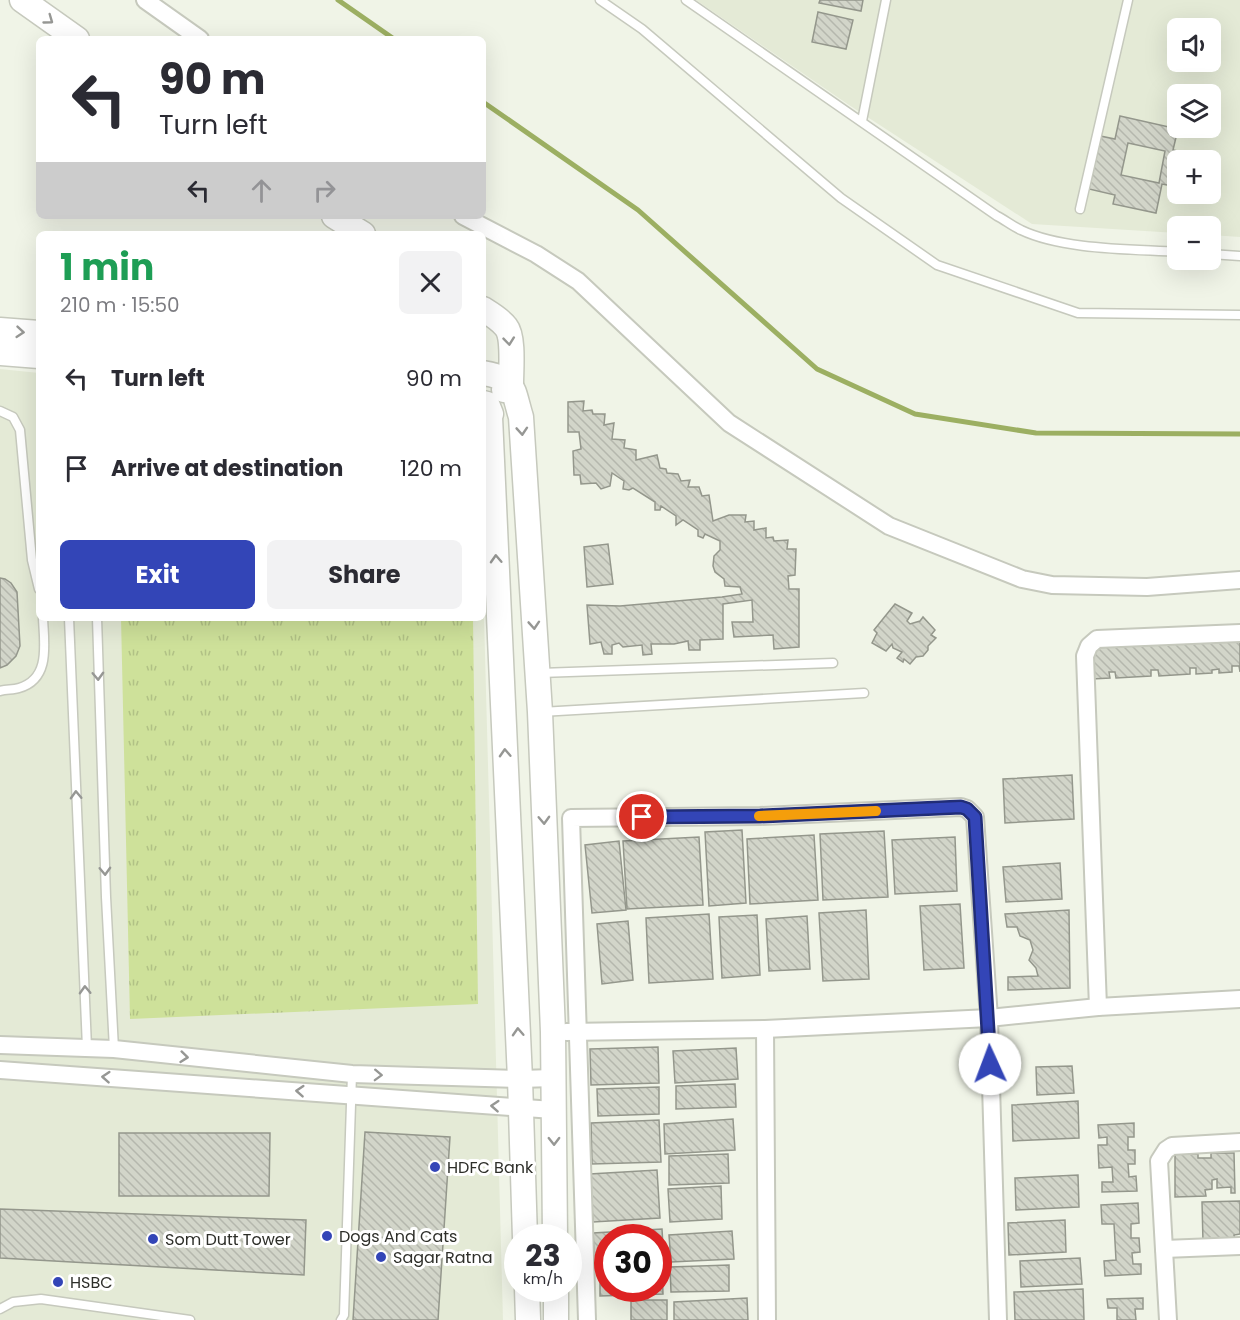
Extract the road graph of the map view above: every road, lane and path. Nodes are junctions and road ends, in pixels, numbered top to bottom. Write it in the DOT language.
graph roads {
  1 [pos="22,0"];
  2 [pos="145,0"];
  3 [pos="600,0"];
  4 [pos="686,0"];
  5 [pos="886,0"];
  6 [pos="1128,0"];
  7 [pos="72,36"];
  8 [pos="196,36"];
  9 [pos="862,121"];
  10 [pos="1080,209"];
  11 [pos="339,219"];
  12 [pos="469,219"];
  13 [pos="358,231"];
  14 [pos="1167,251"];
  15 [pos="1221,255"];
  16 [pos="1240,256"];
  17 [pos="486,311"];
  18 [pos="1240,315"];
  19 [pos="0,330"];
  20 [pos="36,333"];
  21 [pos="0,353"];
  22 [pos="36,356"];
  23 [pos="486,374"];
  24 [pos="511,384"];
  25 [pos="486,403"];
  26 [pos="486,406"];
  27 [pos="0,411"];
  28 [pos="36,577"];
  29 [pos="1240,580"];
  30 [pos="43,621"];
  31 [pos="69,621"];
  32 [pos="97,621"];
  33 [pos="1240,633"];
  34 [pos="833,663"];
  35 [pos="537,674"];
  36 [pos="0,692"];
  37 [pos="864,693"];
  38 [pos="540,712"];
  39 [pos="1240,999"];
  40 [pos="1098,1007"];
  41 [pos="989,1018"];
  42 [pos="765,1029"];
  43 [pos="565,1032"];
  44 [pos="0,1045"];
  45 [pos="87,1048"];
  46 [pos="114,1049"];
  47 [pos="0,1070"];
  48 [pos="352,1074"];
  49 [pos="553,1078"];
  50 [pos="520,1079"];
  51 [pos="351,1095"];
  52 [pos="521,1108"];
  53 [pos="553,1110"];
  54 [pos="1240,1142"];
  55 [pos="525,1224"];
  56 [pos="555,1224"];
  57 [pos="1240,1246"];
  58 [pos="1164,1249"];
  59 [pos="527,1302"];
  60 [pos="556,1302"];
  61 [pos="0,1309"];
  62 [pos="190,1320"];
  63 [pos="341,1320"];
  64 [pos="528,1320"];
  65 [pos="556,1320"];
  66 [pos="587,1320"];
  67 [pos="767,1320"];
  68 [pos="998,1320"];
  69 [pos="1168,1320"];
  1 -- 7 [label="street, one-way"];
  2 -- 8 [label="street"];
  3 -- 18 [label="lane"];
  4 -- 9 [label="lane"];
  5 -- 9 [label="lane"];
  6 -- 10 [label="lane"];
  9 -- 14 [label="lane"];
  11 -- 13 [label="street"];
  12 -- 29 [label="street"];
  15 -- 16 [label="lane"];
  17 -- 24 [label="street, one-way"];
  19 -- 20 [label="street, one-way"];
  21 -- 22 [label="street"];
  23 -- 24 [label="street"];
  24 -- 25 [label="street"];
  24 -- 35 [label="street, one-way"];
  50 -- 26 [label="street, one-way"];
  27 -- 28 [label="lane"];
  30 -- 36 [label="lane"];
  45 -- 31 [label="lane, one-way"];
  32 -- 46 [label="lane, one-way"];
  33 -- 40 [label="street"];
  34 -- 35 [label="lane"];
  35 -- 38 [label="street"];
  37 -- 38 [label="lane"];
  38 -- 43 [label="street, one-way"];
  39 -- 40 [label="street"];
  40 -- 41 [label="street"];
  41 -- 42 [label="street"];
  41 -- 43 [label="street"];
  41 -- 68 [label="street"];
  42 -- 43 [label="street"];
  42 -- 67 [label="street"];
  43 -- 49 [label="street"];
  43 -- 66 [label="street"];
  44 -- 45 [label="street"];
  45 -- 46 [label="street"];
  46 -- 48 [label="street, one-way"];
  51 -- 47 [label="street, one-way"];
  48 -- 50 [label="street, one-way"];
  48 -- 51 [label="lane"];
  49 -- 50 [label="street"];
  49 -- 53 [label="street"];
  50 -- 52 [label="street"];
  52 -- 51 [label="street, one-way"];
  51 -- 63 [label="lane"];
  52 -- 53 [label="street"];
  52 -- 55 [label="street"];
  53 -- 56 [label="street, one-way"];
  54 -- 58 [label="street"];
  57 -- 58 [label="street"];
  58 -- 69 [label="street"];
  59 -- 64 [label="street"];
  60 -- 65 [label="street"];
  61 -- 62 [label="lane"];
}
